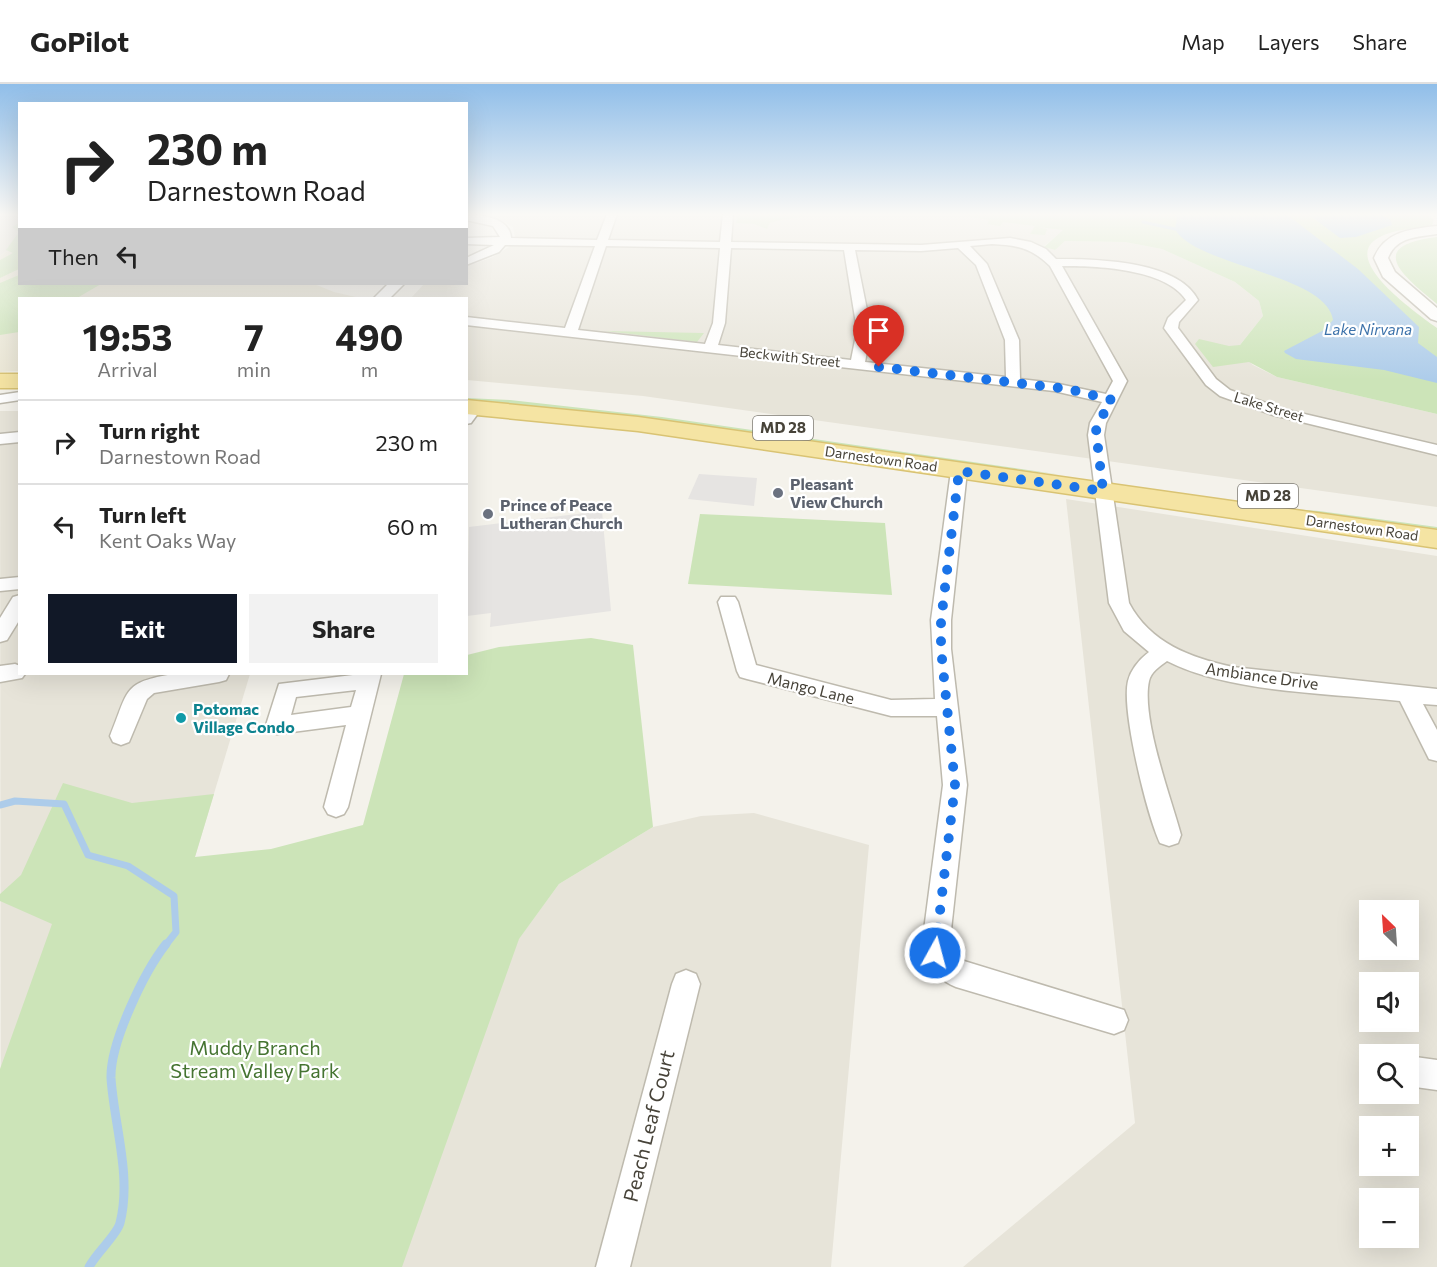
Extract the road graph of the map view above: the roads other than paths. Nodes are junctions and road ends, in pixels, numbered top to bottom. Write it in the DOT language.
graph roads {
  1 [pos="594,269"];
  2 [pos="724,269"];
  3 [pos="853,269"];
  4 [pos="983,269"];
  5 [pos="1057,269"];
  6 [pos="1142,269"];
  7 [pos="1384,269"];
  8 [pos="395,285"];
  9 [pos="411,285"];
  10 [pos="383,297"];
  11 [pos="400,297"];
  12 [pos="1437,316"];
  13 [pos="468,321"];
  14 [pos="570,333"];
  15 [pos="710,348"];
  16 [pos="857,365"];
  17 [pos="18,382"];
  18 [pos="1013,382"];
  19 [pos="0,384"];
  20 [pos="18,395"];
  21 [pos="0,397"];
  22 [pos="1112,400"];
  23 [pos="469,406"];
  24 [pos="18,437"];
  25 [pos="0,439"];
  26 [pos="1437,450"];
  27 [pos="959,471"];
  28 [pos="1101,481"];
  29 [pos="1437,521"];
  30 [pos="1437,539"];
  31 [pos="18,583"];
  32 [pos="0,585"];
  33 [pos="728,602"];
  34 [pos="18,605"];
  35 [pos="0,635"];
  36 [pos="1165,652"];
  37 [pos="213,675"];
  38 [pos="370,677"];
  39 [pos="1407,694"];
  40 [pos="1437,697"];
  41 [pos="946,706"];
  42 [pos="360,715"];
  43 [pos="121,736"];
  44 [pos="1437,752"];
  45 [pos="336,807"];
  46 [pos="1169,835"];
  47 [pos="686,984"];
  48 [pos="1114,1020"];
  49 [pos="1419,1073"];
  50 [pos="1437,1075"];
  51 [pos="613,1267"];
  1 -- 14 [label="street"];
  2 -- 15 [label="street"];
  3 -- 16 [label="street"];
  4 -- 18 [label="street"];
  5 -- 22 [label="street, Ambiance Drive"];
  6 -- 26 [label="street, Lake Street"];
  7 -- 12 [label="street"];
  8 -- 10 [label="street"];
  9 -- 11 [label="street"];
  13 -- 14 [label="street, Beckwith Street"];
  14 -- 15 [label="street, Beckwith Street"];
  15 -- 16 [label="street, Beckwith Street"];
  16 -- 18 [label="street, Beckwith Street"];
  17 -- 19 [label="main road"];
  18 -- 22 [label="street, Beckwith Street"];
  20 -- 21 [label="main road"];
  22 -- 28 [label="street, Ambiance Drive"];
  23 -- 27 [label="main road, Darnestown Road / MD 28"];
  23 -- 28 [label="main road, Darnestown Road / MD 28"];
  24 -- 25 [label="street"];
  27 -- 28 [label="main road, Darnestown Road / MD 28"];
  27 -- 41 [label="street"];
  28 -- 29 [label="main road, Darnestown Road / MD 28"];
  28 -- 30 [label="main road, Darnestown Road / MD 28"];
  28 -- 36 [label="street, Ambiance Drive"];
  31 -- 32 [label="street"];
  33 -- 41 [label="street, Mango Lane"];
  34 -- 35 [label="street"];
  36 -- 39 [label="street, Ambiance Drive"];
  36 -- 46 [label="street"];
  37 -- 43 [label="street"];
  38 -- 42 [label="street"];
  38 -- 42 [label="street"];
  39 -- 40 [label="street, Ambiance Drive"];
  39 -- 44 [label="street"];
  41 -- 48 [label="street"];
  42 -- 45 [label="street"];
  47 -- 51 [label="street, Peach Leaf Court"];
  49 -- 50 [label="street"];
}
